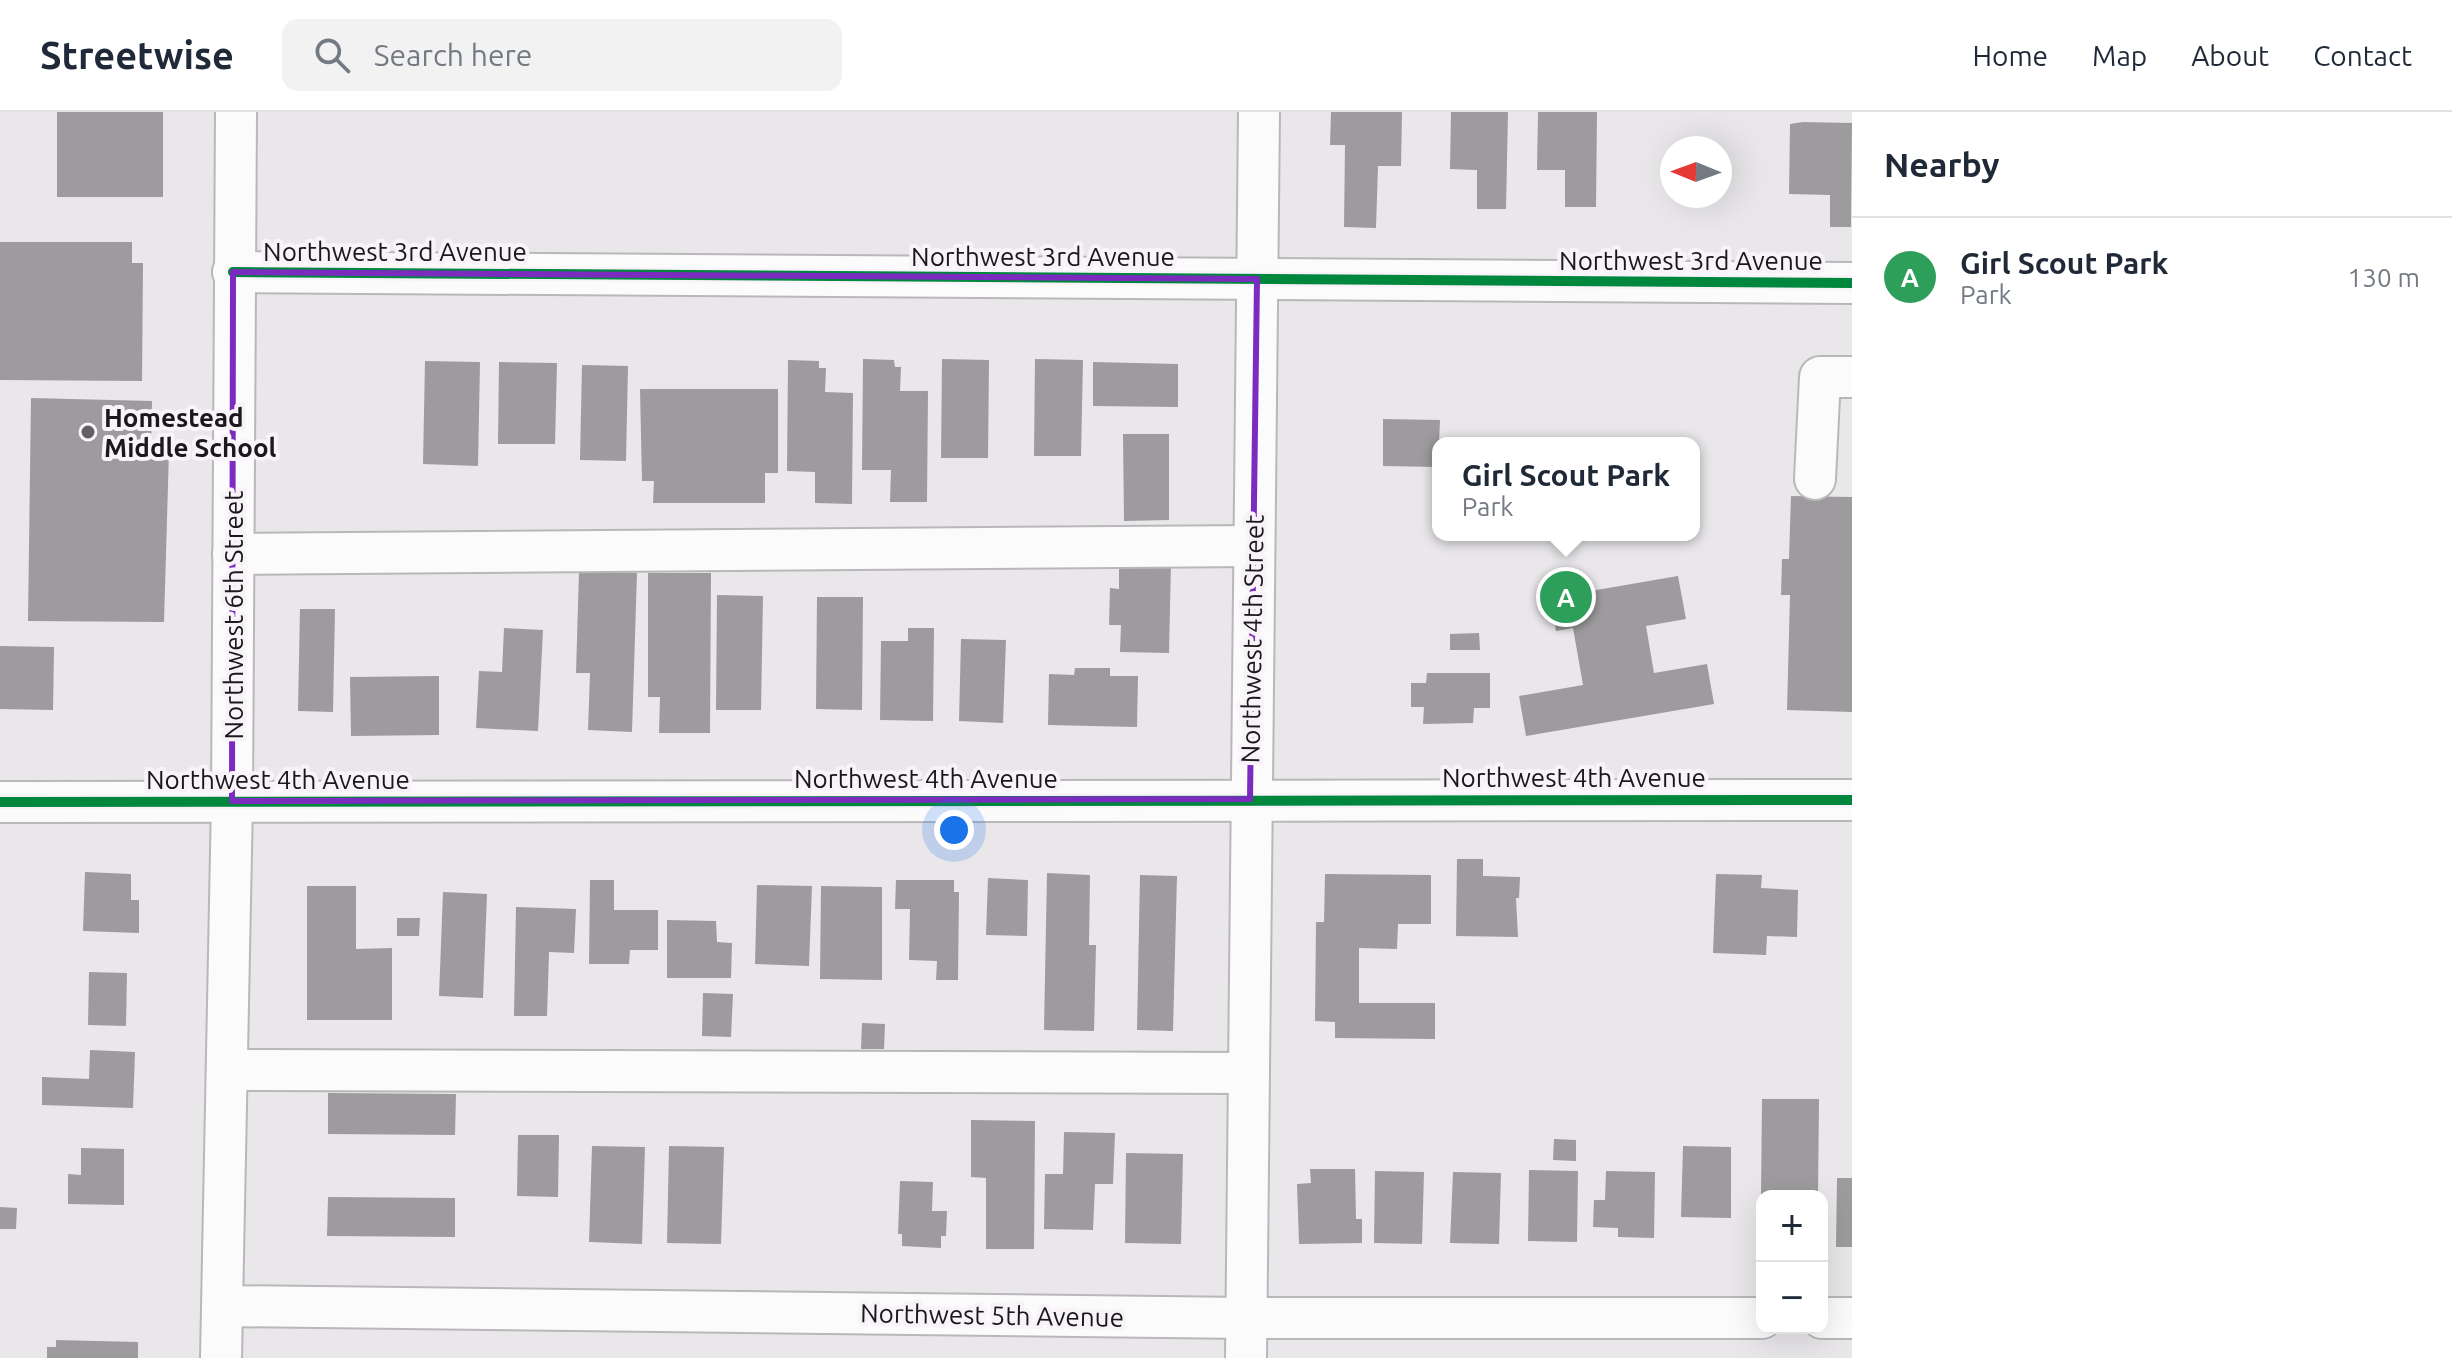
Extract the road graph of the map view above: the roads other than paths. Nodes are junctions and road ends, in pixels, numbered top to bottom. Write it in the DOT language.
graph roads {
  1 [pos="236,112"];
  2 [pos="1259,112"];
  3 [pos="233,272"];
  4 [pos="1257,279"];
  5 [pos="1852,283"];
  6 [pos="1852,377"];
  7 [pos="1815,479"];
  8 [pos="1254,546"];
  9 [pos="233,554"];
  10 [pos="1250,799"];
  11 [pos="1852,800"];
  12 [pos="232,801"];
  13 [pos="0,802"];
  14 [pos="227,1070"];
  15 [pos="1248,1073"];
  16 [pos="223,1306"];
  17 [pos="1246,1318"];
  18 [pos="1756,1318"];
  19 [pos="1828,1318"];
  20 [pos="1852,1318"];
  21 [pos="221,1358"];
  22 [pos="1246,1358"];
  1 -- 3 [label="street, Northwest 6th Street"];
  2 -- 4 [label="street, Northwest 4th Street"];
  3 -- 4 [label="street, Northwest 3rd Avenue"];
  3 -- 9 [label="street, Northwest 6th Street"];
  4 -- 5 [label="street, Northwest 3rd Avenue"];
  4 -- 8 [label="street, Northwest 4th Street"];
  6 -- 7 [label="street"];
  8 -- 9 [label="street"];
  8 -- 10 [label="street, Northwest 4th Street"];
  9 -- 12 [label="street, Northwest 6th Street"];
  10 -- 11 [label="street, Northwest 4th Avenue"];
  10 -- 12 [label="street, Northwest 4th Avenue"];
  10 -- 15 [label="street, Northwest 4th Street"];
  12 -- 13 [label="street, Northwest 4th Avenue"];
  12 -- 14 [label="street, Northwest 6th Street"];
  14 -- 15 [label="street"];
  14 -- 16 [label="street, Northwest 6th Street"];
  15 -- 17 [label="street, Northwest 4th Street"];
  16 -- 17 [label="street, Northwest 5th Avenue"];
  16 -- 21 [label="street, Northwest 6th Street"];
  17 -- 18 [label="street, Northwest 5th Avenue"];
  17 -- 22 [label="street, Northwest 4th Street"];
  19 -- 20 [label="street"];
}
